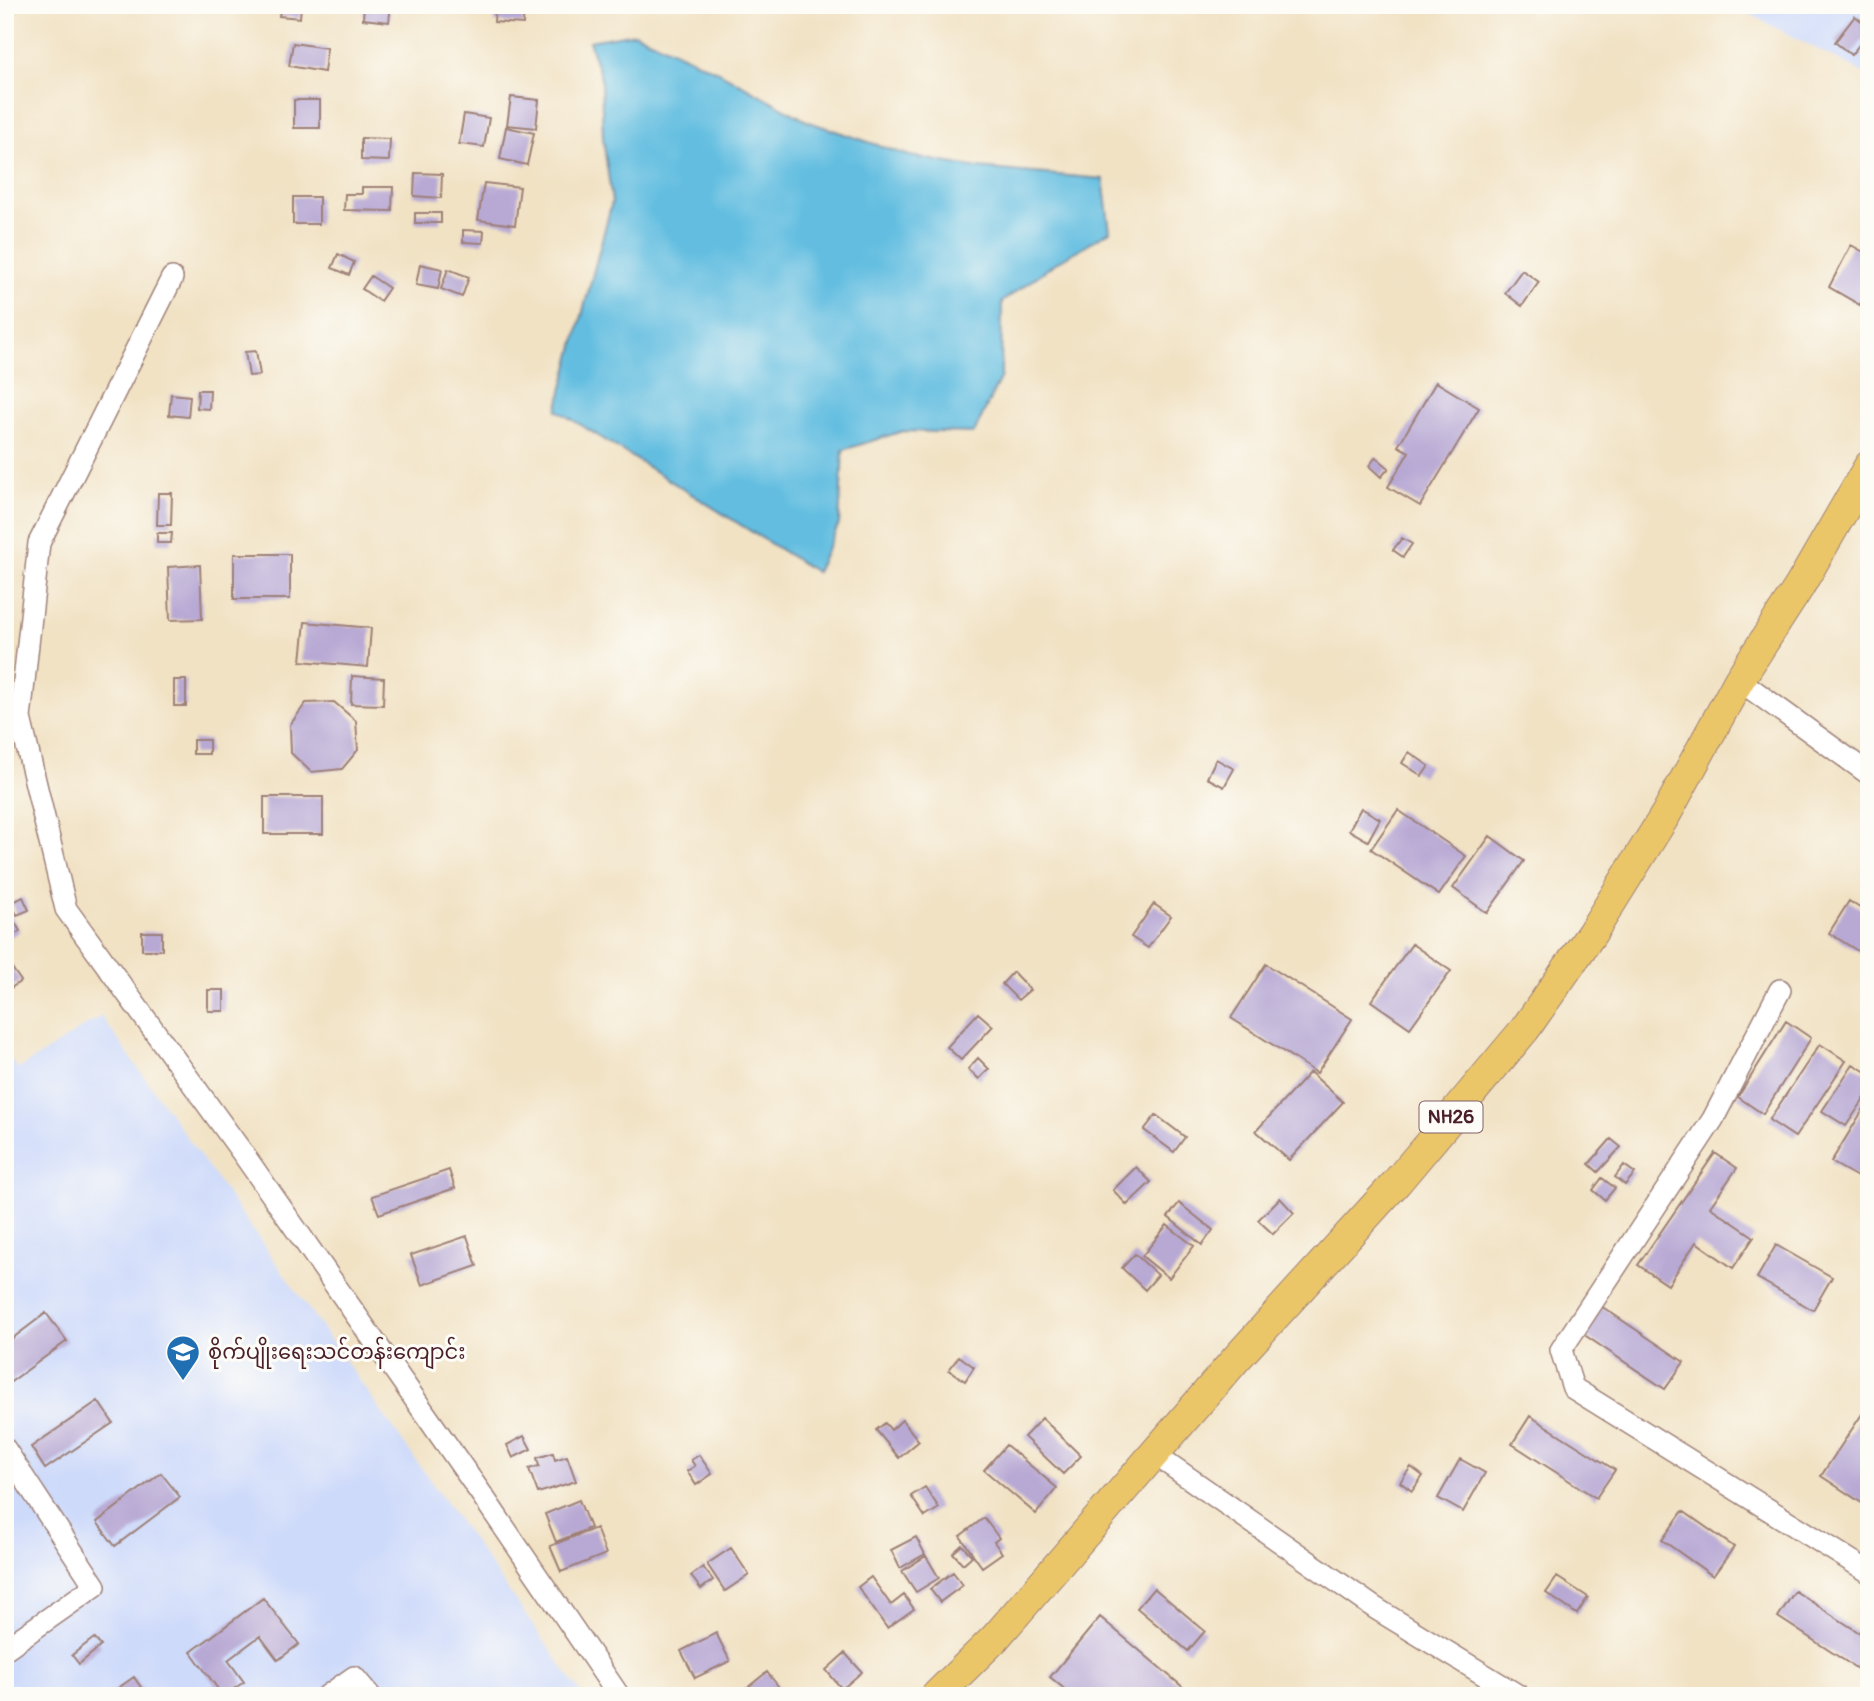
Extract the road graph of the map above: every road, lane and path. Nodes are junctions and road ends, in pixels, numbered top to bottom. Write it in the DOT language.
graph roads {
  1 [pos="172,278"];
  2 [pos="1869,466"];
  3 [pos="1739,680"];
  4 [pos="1869,774"];
  5 [pos="1780,990"];
  6 [pos="5,1449"];
  7 [pos="1153,1453"];
  8 [pos="1869,1572"];
  9 [pos="5,1649"];
  10 [pos="327,1696"];
  11 [pos="370,1696"];
  12 [pos="619,1696"];
  13 [pos="936,1696"];
  14 [pos="1519,1696"];
  1 -- 12 [label="street"];
  2 -- 3 [label="highway, NH26"];
  3 -- 4 [label="street"];
  3 -- 7 [label="highway, NH26"];
  5 -- 8 [label="street"];
  6 -- 9 [label="street"];
  7 -- 13 [label="highway, NH26"];
  7 -- 14 [label="street"];
  10 -- 11 [label="street"];
}
